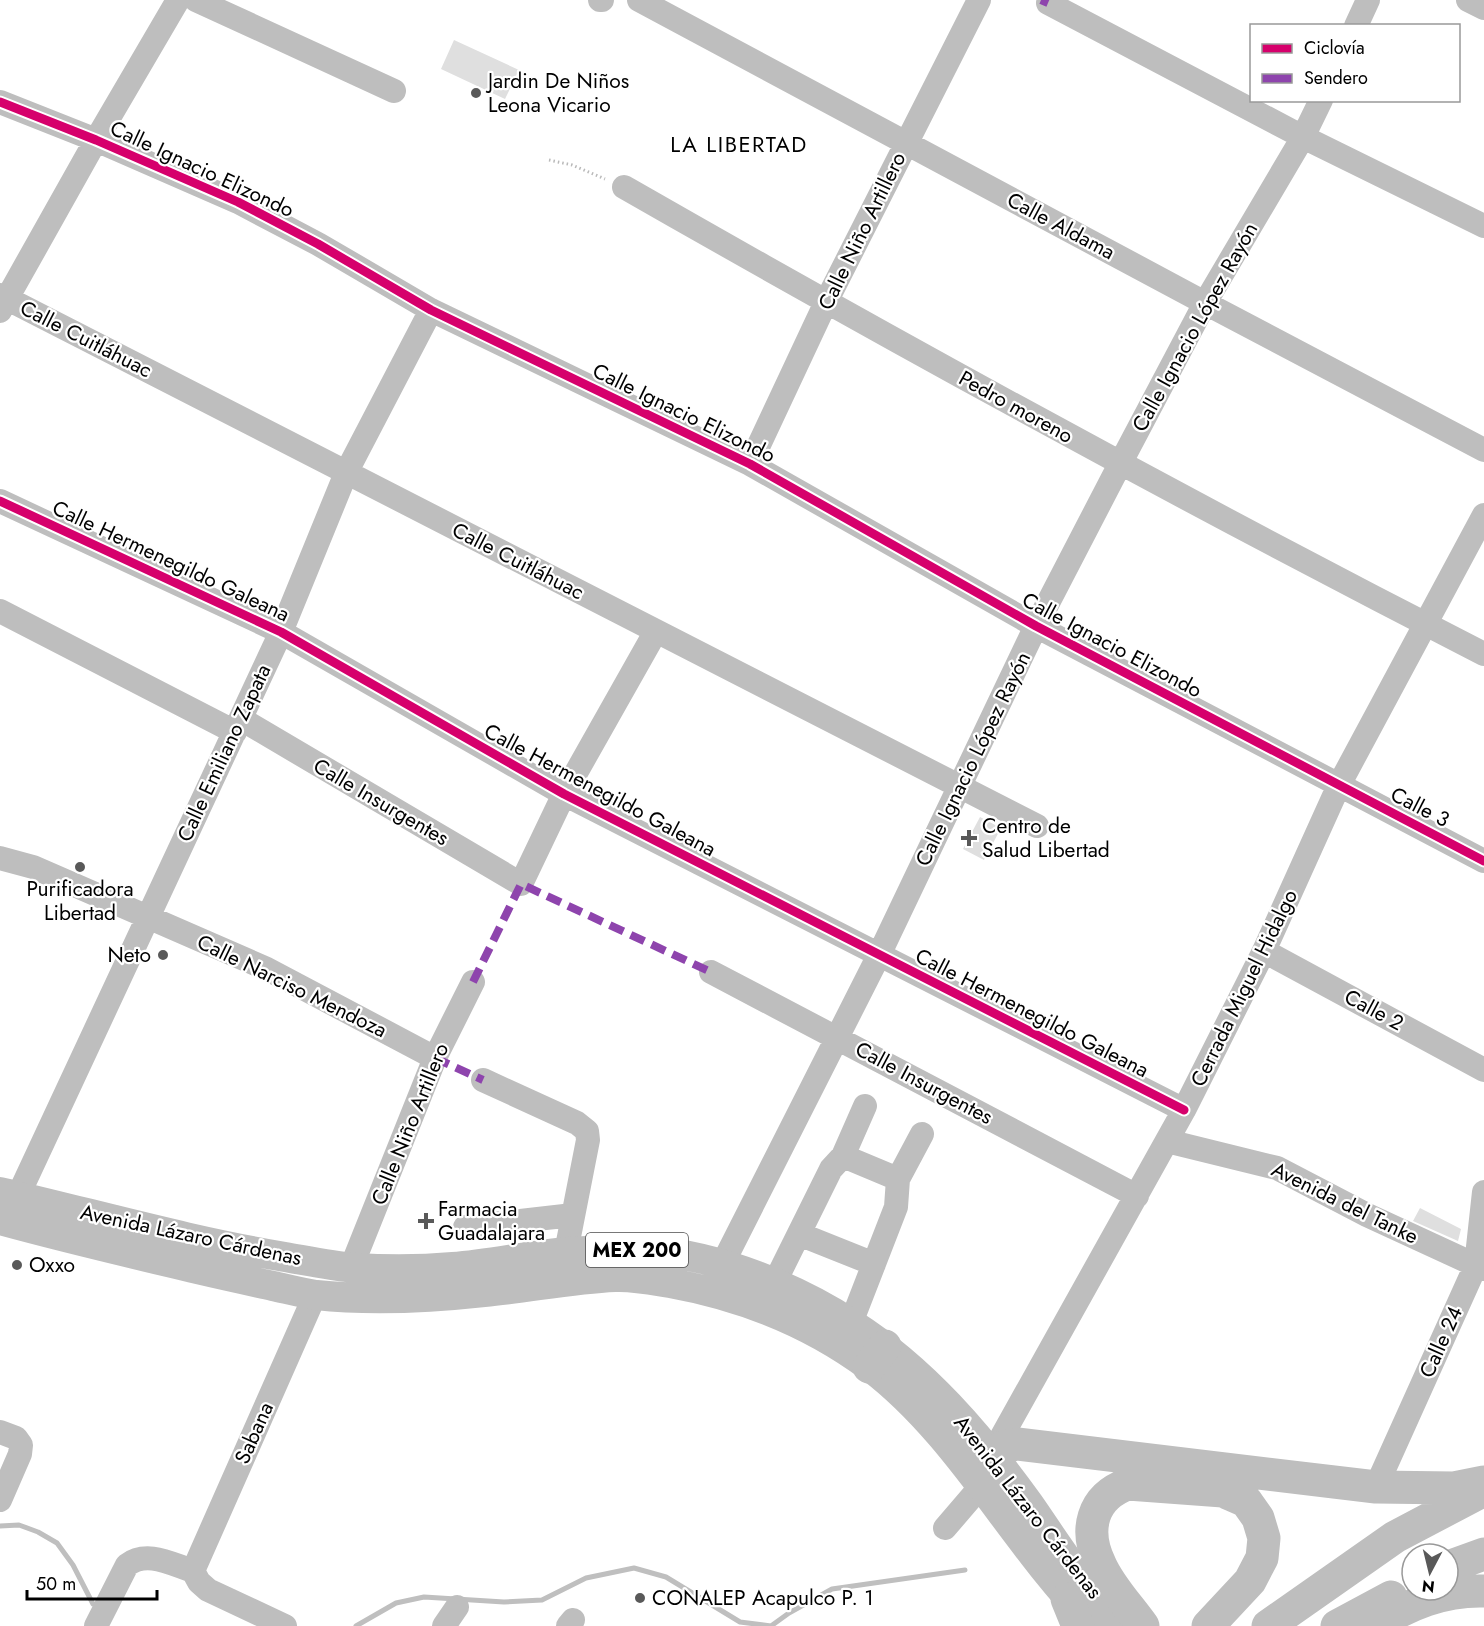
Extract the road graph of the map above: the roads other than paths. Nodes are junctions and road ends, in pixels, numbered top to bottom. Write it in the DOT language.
graph roads {
  1 [pos="178,0"];
  2 [pos="196,0"];
  3 [pos="639,0"];
  4 [pos="979,0"];
  5 [pos="1368,0"];
  6 [pos="1468,0"];
  7 [pos="1048,3"];
  8 [pos="1484,8"];
  9 [pos="1357,24"];
  10 [pos="394,91"];
  11 [pos="0,102"];
  12 [pos="1320,102"];
  13 [pos="1304,137"];
  14 [pos="96,140"];
  15 [pos="906,142"];
  16 [pos="624,187"];
  17 [pos="1484,226"];
  18 [pos="2,301"];
  19 [pos="826,302"];
  20 [pos="1205,303"];
  21 [pos="431,310"];
  22 [pos="1484,450"];
  23 [pos="750,464"];
  24 [pos="1120,464"];
  25 [pos="346,473"];
  26 [pos="0,501"];
  27 [pos="1484,516"];
  28 [pos="0,611"];
  29 [pos="1426,624"];
  30 [pos="1036,626"];
  31 [pos="656,631"];
  32 [pos="281,632"];
  33 [pos="1484,654"];
  34 [pos="238,726"];
  35 [pos="1339,785"];
  36 [pos="960,786"];
  37 [pos="564,794"];
  38 [pos="1037,826"];
  39 [pos="0,858"];
  40 [pos="1484,861"];
  41 [pos="147,916"];
  42 [pos="1264,951"];
  43 [pos="879,956"];
  44 [pos="711,972"];
  45 [pos="473,982"];
  46 [pos="836,1036"];
  47 [pos="435,1058"];
  48 [pos="1484,1070"];
  49 [pos="483,1080"];
  50 [pos="865,1106"];
  51 [pos="1184,1110"];
  52 [pos="922,1134"];
  53 [pos="1167,1141"];
  54 [pos="843,1156"];
  55 [pos="898,1179"];
  56 [pos="1484,1192"];
  57 [pos="1137,1196"];
  58 [pos="5,1213"];
  59 [pos="573,1215"];
  60 [pos="465,1227"];
  61 [pos="799,1234"];
  62 [pos="566,1252"];
  63 [pos="874,1264"];
  64 [pos="722,1265"];
  65 [pos="1480,1267"];
  66 [pos="351,1268"];
  67 [pos="774,1284"];
  68 [pos="315,1295"];
  69 [pos="851,1323"];
  70 [pos="877,1357"];
  71 [pos="0,1432"];
  72 [pos="992,1454"];
  73 [pos="1484,1482"];
  74 [pos="981,1485"];
  75 [pos="1376,1487"];
  76 [pos="1484,1490"];
  77 [pos="0,1500"];
  78 [pos="945,1528"];
  79 [pos="1484,1554"];
  80 [pos="1460,1563"];
  81 [pos="193,1571"];
  82 [pos="1400,1592"];
  83 [pos="1484,1592"];
  84 [pos="1073,1612"];
  85 [pos="1376,1625"];
  86 [pos="96,1626"];
  87 [pos="285,1626"];
  88 [pos="1095,1626"];
  89 [pos="1133,1626"];
  90 [pos="1143,1626"];
  91 [pos="1208,1626"];
  92 [pos="1268,1626"];
  93 [pos="1337,1626"];
  1 -- 14 [label="street"];
  2 -- 10 [label="street"];
  3 -- 15 [label="street, Calle Aldama"];
  4 -- 15 [label="street, Calle Niño Artillero"];
  5 -- 9 [label="street"];
  6 -- 8 [label="street"];
  7 -- 13 [label="street"];
  11 -- 14 [label="street, Calle Ignacio Elizondo"];
  12 -- 13 [label="street, Calle Ignacio López Rayón"];
  13 -- 17 [label="street"];
  13 -- 20 [label="street, Calle Ignacio López Rayón"];
  14 -- 18 [label="street"];
  14 -- 21 [label="street, Calle Ignacio Elizondo"];
  15 -- 19 [label="street, Calle Niño Artillero"];
  15 -- 20 [label="street, Calle Aldama"];
  16 -- 19 [label="street, Pedro moreno"];
  18 -- 25 [label="street, Calle Cuitláhuac"];
  19 -- 23 [label="street, Calle Niño Artillero"];
  19 -- 24 [label="street, Pedro moreno"];
  20 -- 22 [label="street, Calle Aldama"];
  20 -- 24 [label="street, Calle Ignacio López Rayón"];
  21 -- 23 [label="street, Calle Ignacio Elizondo"];
  21 -- 25 [label="street, Calle Emiliano Zapata"];
  23 -- 30 [label="street, Calle Ignacio Elizondo"];
  24 -- 29 [label="street, Pedro moreno"];
  24 -- 30 [label="street, Calle Ignacio López Rayón"];
  25 -- 31 [label="street, Calle Cuitláhuac"];
  25 -- 32 [label="street, Calle Emiliano Zapata"];
  26 -- 32 [label="street, Calle Hermenegildo Galeana"];
  27 -- 29 [label="street, Cerrada Miguel Hidalgo"];
  28 -- 34 [label="street, Calle Insurgentes"];
  29 -- 33 [label="street, Pedro moreno"];
  29 -- 35 [label="street, Cerrada Miguel Hidalgo"];
  30 -- 35 [label="street, Calle Ignacio Elizondo"];
  30 -- 36 [label="street, Calle Ignacio López Rayón"];
  31 -- 36 [label="street, Calle Cuitláhuac"];
  31 -- 37 [label="street"];
  32 -- 34 [label="street, Calle Emiliano Zapata"];
  32 -- 37 [label="street, Calle Hermenegildo Galeana"];
  34 -- 37 [label="street, Calle Insurgentes"];
  34 -- 41 [label="street, Calle Emiliano Zapata"];
  35 -- 40 [label="street, Calle 3"];
  35 -- 42 [label="street, Cerrada Miguel Hidalgo"];
  36 -- 38 [label="street, Calle Cuitláhuac"];
  36 -- 43 [label="street, Calle Ignacio López Rayón"];
  37 -- 43 [label="street, Calle Hermenegildo Galeana"];
  39 -- 41 [label="street, Calle Narciso Mendoza"];
  41 -- 47 [label="street, Calle Narciso Mendoza"];
  41 -- 58 [label="street, Calle Emiliano Zapata"];
  42 -- 48 [label="street, Calle 2"];
  42 -- 51 [label="street, Cerrada Miguel Hidalgo"];
  43 -- 46 [label="street, Calle Ignacio López Rayón"];
  43 -- 51 [label="street, Calle Hermenegildo Galeana"];
  44 -- 46 [label="street, Calle Insurgentes"];
  45 -- 47 [label="street, Calle Niño Artillero"];
  46 -- 57 [label="street, Calle Insurgentes"];
  46 -- 64 [label="street, Calle Ignacio López Rayón"];
  47 -- 66 [label="street, Calle Niño Artillero"];
  49 -- 59 [label="street"];
  50 -- 54 [label="street"];
  51 -- 53 [label="street, Cerrada Miguel Hidalgo"];
  52 -- 55 [label="street"];
  53 -- 57 [label="street, Cerrada Miguel Hidalgo"];
  53 -- 65 [label="street, Avenida del Tanke"];
  54 -- 55 [label="street"];
  54 -- 61 [label="street"];
  55 -- 63 [label="street"];
  56 -- 65 [label="street, Calle 24"];
  57 -- 72 [label="street, Cerrada Miguel Hidalgo"];
  58 -- 66 [label="main road, Avenida Lázaro Cárdenas / MEX 200"];
  58 -- 68 [label="main road, Avenida Lázaro Cárdenas / MEX 200"];
  59 -- 60 [label="street"];
  59 -- 62 [label="street"];
  61 -- 63 [label="street"];
  61 -- 67 [label="street"];
  62 -- 64 [label="main road, Avenida Lázaro Cárdenas / MEX 200"];
  62 -- 66 [label="main road, Avenida Lázaro Cárdenas / MEX 200"];
  63 -- 69 [label="street"];
  64 -- 67 [label="main road, Avenida Lázaro Cárdenas / MEX 200"];
  65 -- 75 [label="street, Calle 24"];
  67 -- 69 [label="main road, Avenida Lázaro Cárdenas / MEX 200"];
  68 -- 70 [label="main road, Avenida Lázaro Cárdenas / MEX 200"];
  68 -- 81 [label="street, Sabana"];
  69 -- 70 [label="main road, Avenida Lázaro Cárdenas / MEX 200"];
  70 -- 72 [label="main road, Avenida Lázaro Cárdenas / MEX 200"];
  70 -- 74 [label="main road, Avenida Lázaro Cárdenas / MEX 200"];
  71 -- 77 [label="street"];
  72 -- 75 [label="highway"];
  72 -- 89 [label="main road, Avenida Lázaro Cárdenas / MEX 200"];
  73 -- 75 [label="highway"];
  74 -- 78 [label="street"];
  74 -- 84 [label="main road, Avenida Lázaro Cárdenas / MEX 200"];
  76 -- 92 [label="highway"];
  79 -- 80 [label="highway"];
  81 -- 86 [label="street"];
  81 -- 87 [label="street"];
  82 -- 93 [label="highway"];
  83 -- 85 [label="highway"];
  84 -- 88 [label="main road, Avenida Lázaro Cárdenas / MEX 200"];
  90 -- 91 [label="highway"];
}
